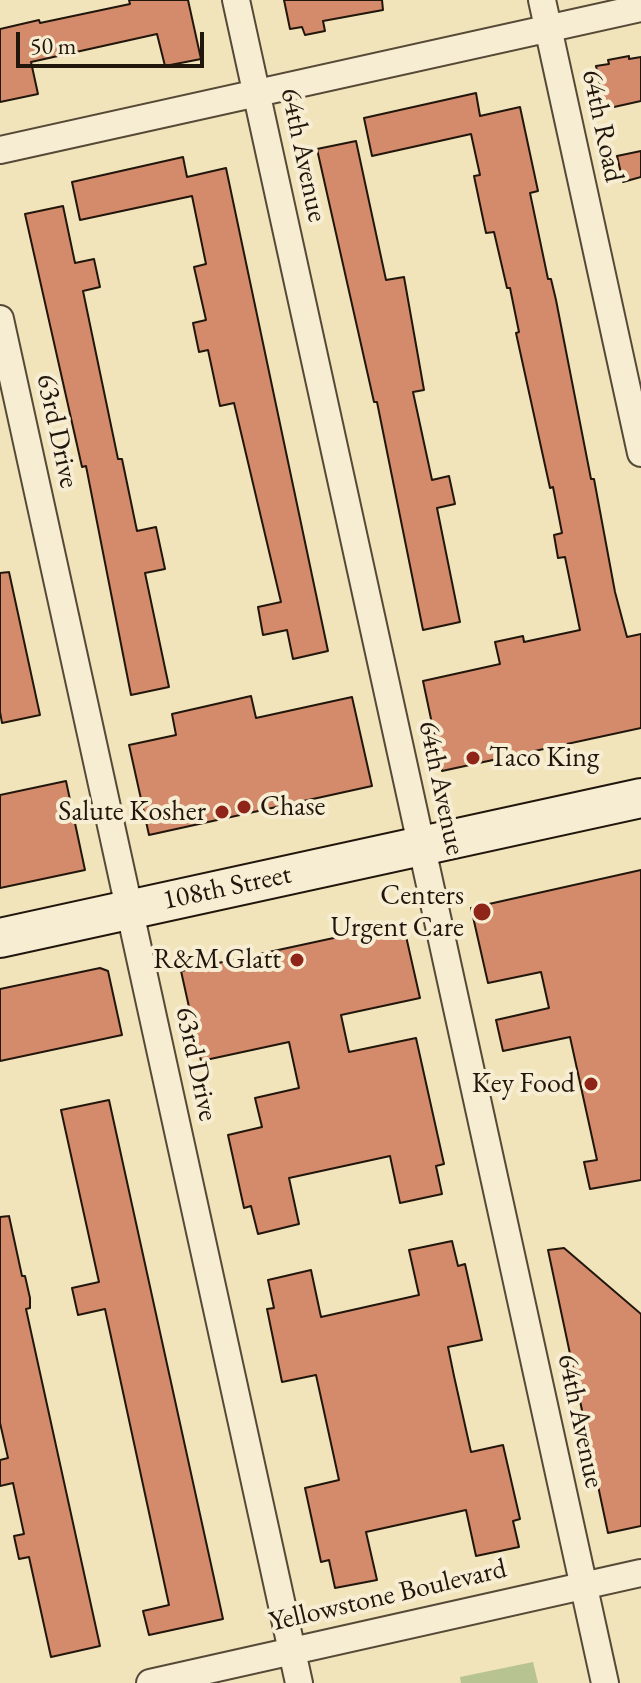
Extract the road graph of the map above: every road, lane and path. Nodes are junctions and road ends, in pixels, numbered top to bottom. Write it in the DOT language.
graph roads {
  1 [pos="236,0"];
  2 [pos="542,0"];
  3 [pos="641,8"];
  4 [pos="549,29"];
  5 [pos="257,94"];
  6 [pos="0,150"];
  7 [pos="0,319"];
  8 [pos="641,453"];
  9 [pos="641,798"];
  10 [pos="421,845"];
  11 [pos="129,909"];
  12 [pos="0,938"];
  13 [pos="641,1573"];
  14 [pos="584,1586"];
  15 [pos="292,1650"];
  16 [pos="150,1683"];
  17 [pos="299,1683"];
  18 [pos="605,1683"];
  1 -- 5 [label="street, 64th Avenue"];
  2 -- 4 [label="street, 64th Road"];
  3 -- 4 [label="street"];
  4 -- 5 [label="street"];
  4 -- 8 [label="street, 64th Road"];
  5 -- 6 [label="street"];
  5 -- 10 [label="street, 64th Avenue"];
  7 -- 11 [label="street, 63rd Drive"];
  9 -- 10 [label="main road, 108th Street"];
  10 -- 11 [label="main road, 108th Street"];
  10 -- 14 [label="street, 64th Avenue"];
  11 -- 12 [label="main road, 108th Street"];
  11 -- 15 [label="street, 63rd Drive"];
  13 -- 14 [label="street, Yellowstone Boulevard"];
  14 -- 15 [label="street, Yellowstone Boulevard"];
  14 -- 18 [label="street, 64th Avenue"];
  15 -- 16 [label="street, Yellowstone Boulevard"];
  15 -- 17 [label="street, 63rd Drive"];
}
